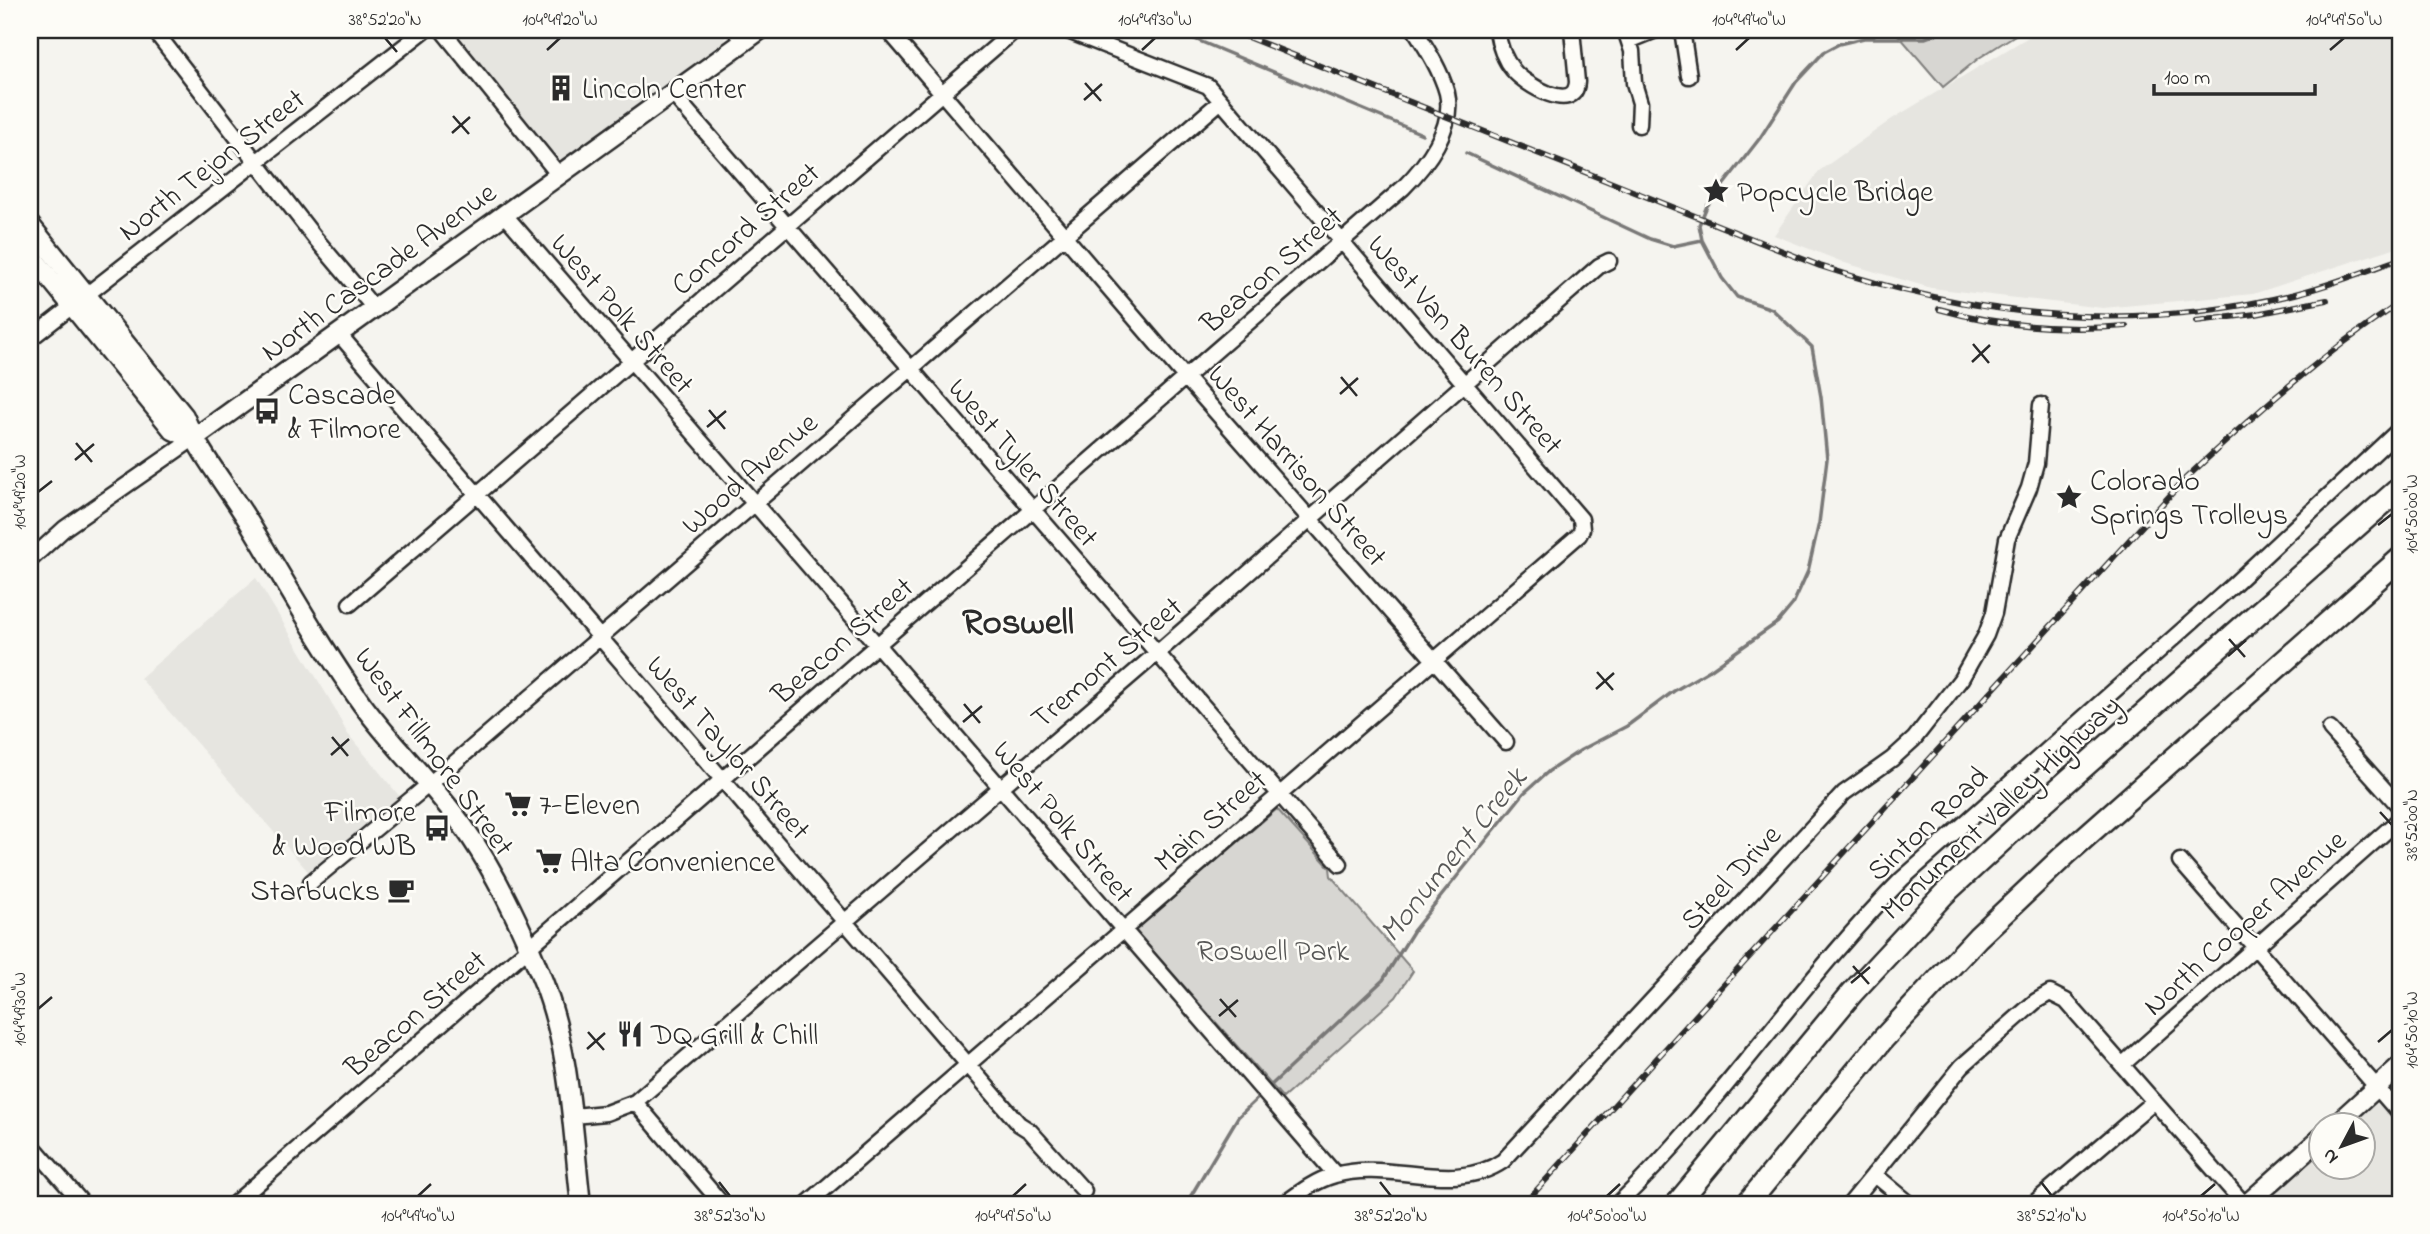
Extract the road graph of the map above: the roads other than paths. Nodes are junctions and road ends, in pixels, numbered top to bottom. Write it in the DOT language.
graph roads {
  1 [pos="154,30"];
  2 [pos="425,30"];
  3 [pos="442,30"];
  4 [pos="760,30"];
  5 [pos="888,30"];
  6 [pos="1015,30"];
  7 [pos="1065,30"];
  8 [pos="1415,30"];
  9 [pos="1497,30"];
  10 [pos="1572,30"];
  11 [pos="1656,30"];
  12 [pos="1682,30"];
  13 [pos="739,35"];
  14 [pos="1627,35"];
  15 [pos="1689,76"];
  16 [pos="671,92"];
  17 [pos="942,92"];
  18 [pos="1221,101"];
  19 [pos="1639,125"];
  20 [pos="256,162"];
  21 [pos="559,175"];
  22 [pos="505,215"];
  23 [pos="30,226"];
  24 [pos="788,227"];
  25 [pos="1065,235"];
  26 [pos="1343,241"];
  27 [pos="30,254"];
  28 [pos="1609,261"];
  29 [pos="79,301"];
  30 [pos="374,308"];
  31 [pos="338,333"];
  32 [pos="30,339"];
  33 [pos="631,362"];
  34 [pos="909,369"];
  35 [pos="1186,377"];
  36 [pos="1465,384"];
  37 [pos="2041,404"];
  38 [pos="2400,429"];
  39 [pos="193,439"];
  40 [pos="2400,488"];
  41 [pos="476,494"];
  42 [pos="753,503"];
  43 [pos="1032,510"];
  44 [pos="1311,520"];
  45 [pos="1582,529"];
  46 [pos="2400,559"];
  47 [pos="30,560"];
  48 [pos="350,604"];
  49 [pos="601,636"];
  50 [pos="878,644"];
  51 [pos="1156,654"];
  52 [pos="1434,662"];
  53 [pos="2330,729"];
  54 [pos="1506,742"];
  55 [pos="722,779"];
  56 [pos="428,784"];
  57 [pos="1000,786"];
  58 [pos="1279,796"];
  59 [pos="2400,807"];
  60 [pos="2400,819"];
  61 [pos="2180,861"];
  62 [pos="1340,864"];
  63 [pos="311,881"];
  64 [pos="823,897"];
  65 [pos="811,907"];
  66 [pos="844,921"];
  67 [pos="1123,930"];
  68 [pos="528,947"];
  69 [pos="2255,947"];
  70 [pos="967,1064"];
  71 [pos="2122,1065"];
  72 [pos="2400,1066"];
  73 [pos="2377,1087"];
  74 [pos="2154,1101"];
  75 [pos="635,1102"];
  76 [pos="2349,1112"];
  77 [pos="2400,1114"];
  78 [pos="573,1116"];
  79 [pos="30,1143"];
  80 [pos="2308,1149"];
  81 [pos="1335,1174"];
  82 [pos="1874,1174"];
  83 [pos="1084,1191"];
  84 [pos="83,1204"];
  85 [pos="234,1204"];
  86 [pos="581,1204"];
  87 [pos="722,1204"];
  88 [pos="807,1204"];
  89 [pos="1284,1204"];
  90 [pos="1618,1204"];
  91 [pos="1676,1204"];
  92 [pos="1747,1204"];
  93 [pos="1850,1204"];
  94 [pos="1910,1204"];
  95 [pos="2033,1204"];
  96 [pos="2246,1204"];
  1 -- 20 [label="street"];
  2 -- 20 [label="street, North Tejon Street"];
  3 -- 21 [label="street"];
  4 -- 13 [label="main road, North Cascade Avenue"];
  5 -- 17 [label="street, West Harrison Street"];
  6 -- 17 [label="street, Concord Street"];
  7 -- 18 [label="street, West Van Buren Street"];
  8 -- 26 [label="street, Beacon Street"];
  9 -- 10 [label="street"];
  11 -- 14 [label="street"];
  12 -- 15 [label="street"];
  13 -- 16 [label="main road, North Cascade Avenue"];
  14 -- 19 [label="street"];
  16 -- 21 [label="main road, North Cascade Avenue"];
  16 -- 24 [label="street, West Tyler Street"];
  17 -- 24 [label="street, Concord Street"];
  17 -- 25 [label="street, West Harrison Street"];
  18 -- 25 [label="street, Wood Avenue"];
  18 -- 26 [label="street, West Van Buren Street"];
  20 -- 29 [label="street, North Tejon Street"];
  20 -- 30 [label="street"];
  21 -- 22 [label="main road, North Cascade Avenue"];
  22 -- 30 [label="main road, North Cascade Avenue"];
  22 -- 33 [label="street, West Polk Street"];
  23 -- 29 [label="main road"];
  24 -- 33 [label="street, Concord Street"];
  24 -- 34 [label="street, West Tyler Street"];
  25 -- 34 [label="street, Wood Avenue"];
  25 -- 35 [label="street, West Harrison Street"];
  26 -- 35 [label="street, Beacon Street"];
  26 -- 36 [label="street, West Van Buren Street"];
  27 -- 29 [label="main road"];
  28 -- 36 [label="street, Tremont Street"];
  29 -- 32 [label="street, North Tejon Street"];
  29 -- 39 [label="main road, West Fillmore Street"];
  30 -- 31 [label="main road, North Cascade Avenue"];
  31 -- 39 [label="main road, North Cascade Avenue"];
  31 -- 41 [label="street, West Taylor Street"];
  33 -- 41 [label="street, Concord Street"];
  33 -- 42 [label="street, West Polk Street"];
  34 -- 42 [label="street, Wood Avenue"];
  34 -- 43 [label="street, West Tyler Street"];
  35 -- 43 [label="street, Beacon Street"];
  35 -- 44 [label="street, West Harrison Street"];
  36 -- 44 [label="street, Tremont Street"];
  36 -- 45 [label="street, West Van Buren Street"];
  37 -- 81 [label="street, Steel Drive"];
  38 -- 90 [label="street, Sinton Road"];
  39 -- 47 [label="street, North Cascade Avenue"];
  39 -- 56 [label="main road, West Fillmore Street"];
  40 -- 91 [label="highway, Monument Valley Highway"];
  41 -- 48 [label="street, Concord Street"];
  41 -- 49 [label="street, West Taylor Street"];
  42 -- 49 [label="street, Wood Avenue"];
  42 -- 50 [label="street, West Polk Street"];
  43 -- 50 [label="street, Beacon Street"];
  43 -- 51 [label="street, West Tyler Street"];
  44 -- 51 [label="street, Tremont Street"];
  44 -- 52 [label="street, West Harrison Street"];
  45 -- 52 [label="street, Main Street"];
  46 -- 92 [label="highway"];
  49 -- 55 [label="street, West Taylor Street"];
  49 -- 56 [label="street, Wood Avenue"];
  50 -- 55 [label="street, Beacon Street"];
  50 -- 57 [label="street, West Polk Street"];
  51 -- 57 [label="street, Tremont Street"];
  51 -- 58 [label="street, West Tyler Street"];
  52 -- 54 [label="street, West Harrison Street"];
  52 -- 58 [label="street, Main Street"];
  53 -- 59 [label="street"];
  55 -- 64 [label="street, West Taylor Street"];
  55 -- 68 [label="street, Beacon Street"];
  56 -- 63 [label="street, Wood Avenue"];
  56 -- 68 [label="main road, West Fillmore Street"];
  57 -- 66 [label="street, Tremont Street"];
  57 -- 67 [label="street, West Polk Street"];
  58 -- 62 [label="street, West Tyler Street"];
  58 -- 67 [label="street, Main Street"];
  60 -- 69 [label="street, North Cooper Avenue"];
  61 -- 69 [label="street"];
  64 -- 65 [label="street"];
  64 -- 66 [label="street, West Taylor Street"];
  66 -- 70 [label="street, West Taylor Street"];
  66 -- 75 [label="street, Tremont Street"];
  67 -- 70 [label="street, Main Street"];
  67 -- 81 [label="street, West Polk Street"];
  68 -- 78 [label="main road, West Fillmore Street"];
  68 -- 85 [label="street, Beacon Street"];
  69 -- 71 [label="street, North Cooper Avenue"];
  69 -- 73 [label="street"];
  70 -- 83 [label="street, West Taylor Street"];
  70 -- 88 [label="street, Main Street"];
  71 -- 74 [label="street"];
  71 -- 82 [label="street"];
  72 -- 73 [label="main road"];
  73 -- 76 [label="main road"];
  73 -- 77 [label="street"];
  74 -- 95 [label="street"];
  74 -- 96 [label="street"];
  75 -- 78 [label="street"];
  75 -- 87 [label="street"];
  78 -- 86 [label="main road, West Fillmore Street"];
  79 -- 84 [label="street"];
  80 -- 96 [label="main road"];
  81 -- 89 [label="street, Steel Drive"];
  82 -- 93 [label="street"];
  82 -- 94 [label="street"];
}
